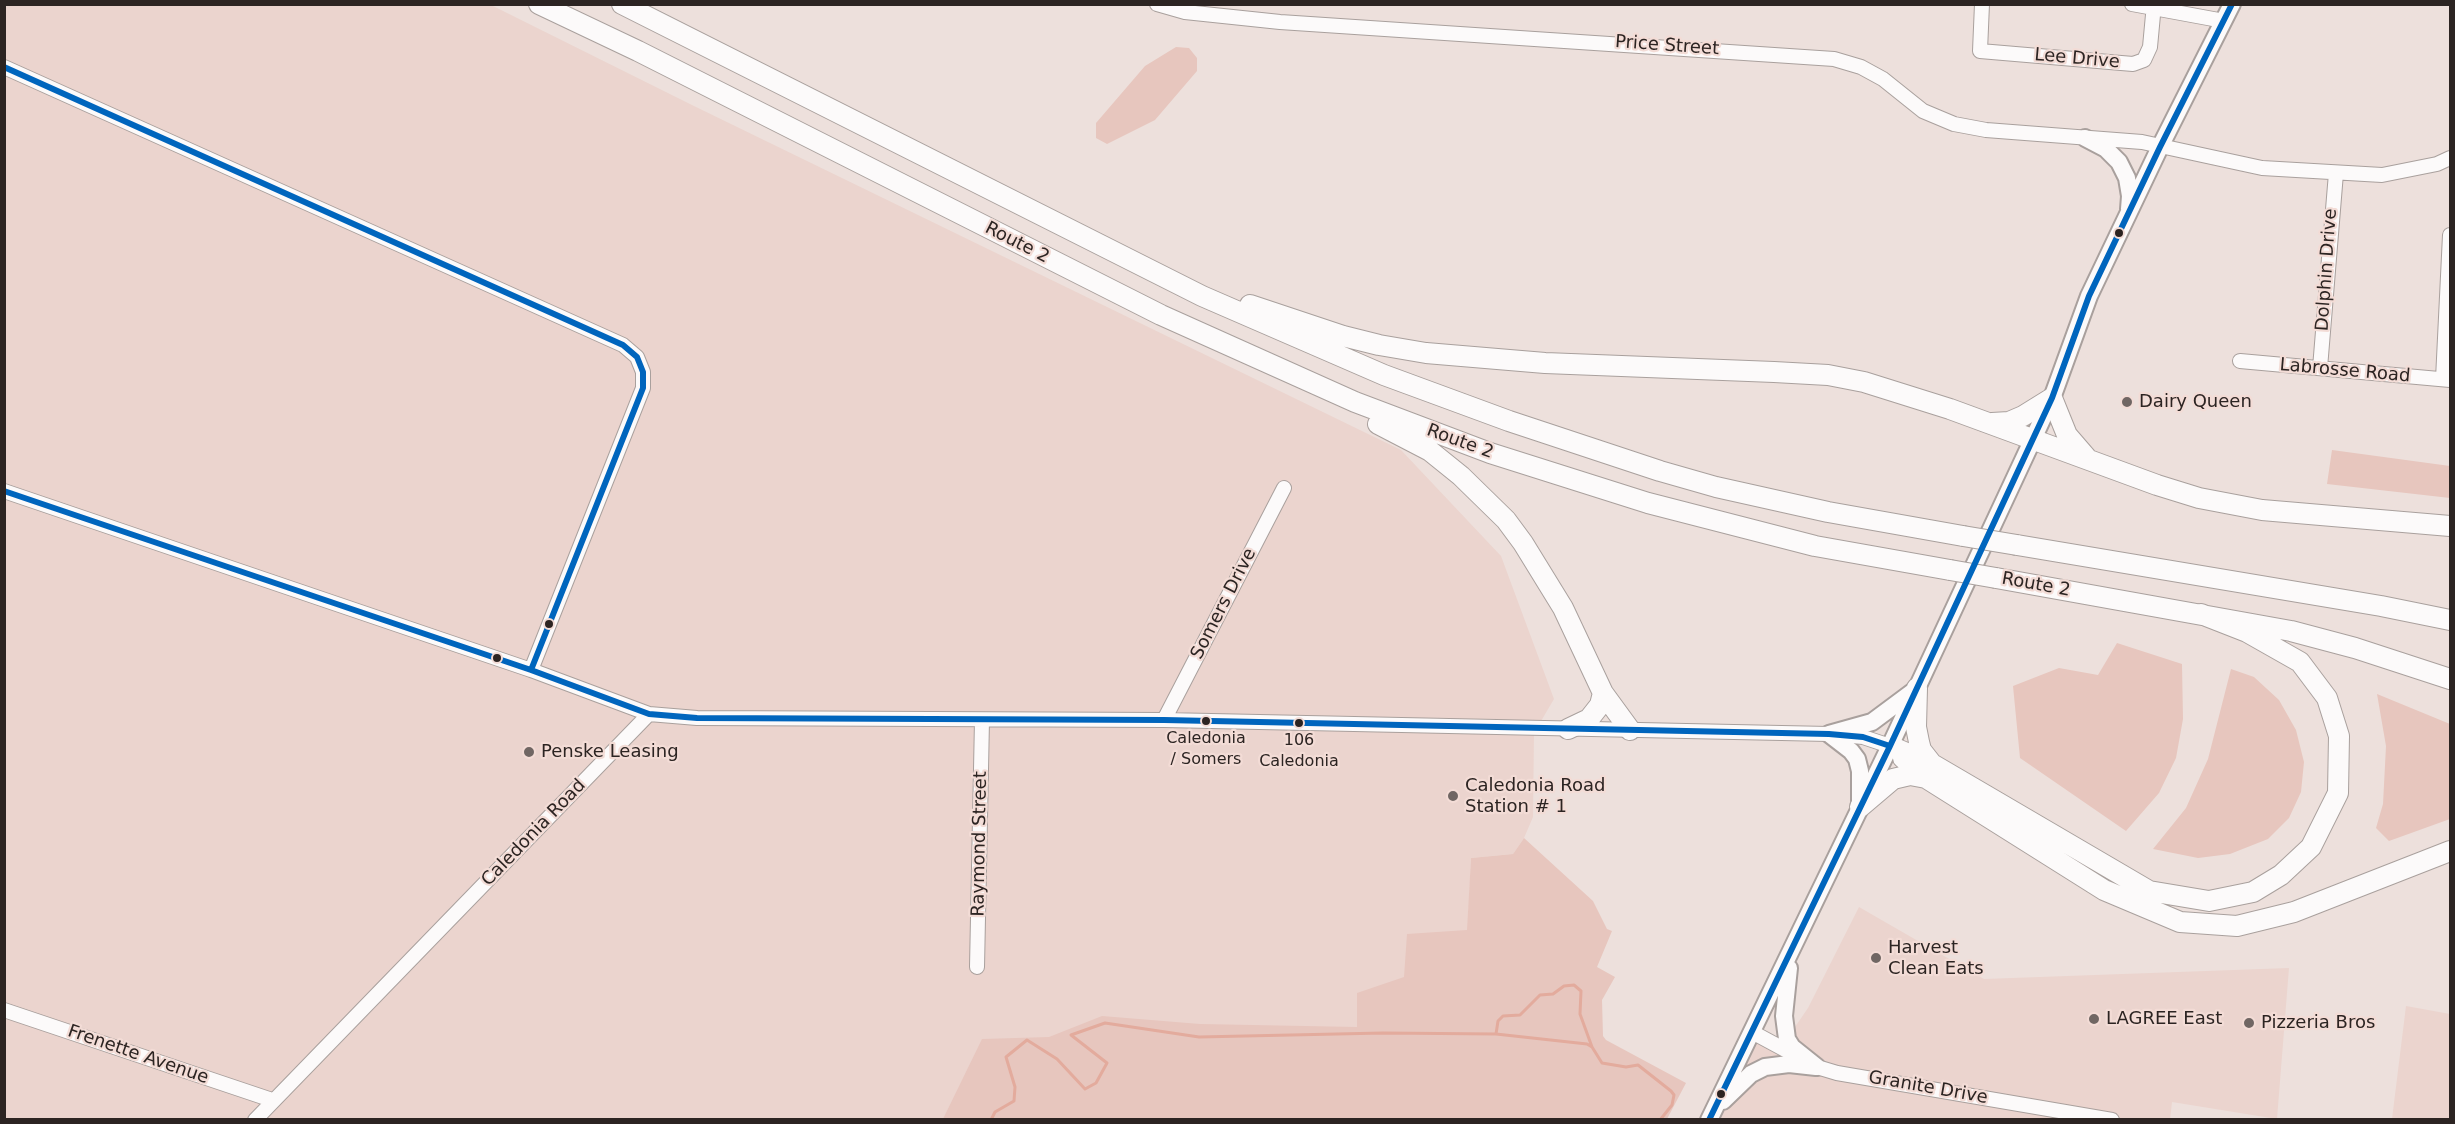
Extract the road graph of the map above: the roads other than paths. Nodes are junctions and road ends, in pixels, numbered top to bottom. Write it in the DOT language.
graph roads {
  1 [pos="539,4"];
  2 [pos="622,4"];
  3 [pos="1157,4"];
  4 [pos="1982,4"];
  5 [pos="2132,4"];
  6 [pos="2232,4"];
  7 [pos="2154,6"];
  8 [pos="2224,21"];
  9 [pos="4,67"];
  10 [pos="2085,138"];
  11 [pos="2160,147"];
  12 [pos="2451,158"];
  13 [pos="2336,173"];
  14 [pos="2128,214"];
  15 [pos="2451,235"];
  16 [pos="1147,267"];
  17 [pos="2240,361"];
  18 [pos="1279,368"];
  19 [pos="2319,368"];
  20 [pos="2447,379"];
  21 [pos="2052,398"];
  22 [pos="1990,423"];
  23 [pos="2033,439"];
  24 [pos="2088,459"];
  25 [pos="1284,488"];
  26 [pos="4,491"];
  27 [pos="2451,526"];
  28 [pos="2201,614"];
  29 [pos="2451,620"];
  30 [pos="531,670"];
  31 [pos="2451,679"];
  32 [pos="1917,688"];
  33 [pos="1603,693"];
  34 [pos="649,714"];
  35 [pos="982,720"];
  36 [pos="1164,720"];
  37 [pos="1568,729"];
  38 [pos="1630,730"];
  39 [pos="1829,734"];
  40 [pos="1890,746"];
  41 [pos="1929,771"];
  42 [pos="1860,807"];
  43 [pos="2451,851"];
  44 [pos="1791,952"];
  45 [pos="977,967"];
  46 [pos="4,1010"];
  47 [pos="1752,1032"];
  48 [pos="1817,1067"];
  49 [pos="272,1100"];
  50 [pos="1711,1115"];
  51 [pos="255,1119"];
  52 [pos="2112,1119"];
  1 -- 18 [label="highway, Route 2"];
  2 -- 16 [label="highway, Route 2"];
  3 -- 10 [label="street, Price Street"];
  4 -- 7 [label="street, Lee Drive"];
  5 -- 7 [label="street"];
  6 -- 8 [label="main road"];
  7 -- 8 [label="street"];
  8 -- 11 [label="main road"];
  9 -- 30 [label="street"];
  10 -- 11 [label="street, Price Street"];
  10 -- 14 [label="main road"];
  11 -- 13 [label="street, Price Street"];
  11 -- 14 [label="main road"];
  12 -- 13 [label="street, Price Street"];
  13 -- 19 [label="street, Dolphin Drive"];
  14 -- 21 [label="main road"];
  15 -- 20 [label="street"];
  16 -- 22 [label="highway"];
  16 -- 29 [label="highway, Route 2, bridge"];
  17 -- 19 [label="street, Labrosse Road"];
  18 -- 28 [label="highway, Route 2, bridge"];
  18 -- 33 [label="highway"];
  19 -- 20 [label="street, Labrosse Road"];
  21 -- 22 [label="highway"];
  21 -- 23 [label="main road"];
  21 -- 24 [label="highway"];
  22 -- 23 [label="highway"];
  23 -- 24 [label="highway"];
  23 -- 32 [label="main road"];
  24 -- 27 [label="highway"];
  25 -- 36 [label="street, Somers Drive"];
  26 -- 30 [label="street"];
  28 -- 31 [label="highway, Route 2"];
  28 -- 41 [label="highway"];
  30 -- 34 [label="street"];
  32 -- 39 [label="main road"];
  32 -- 40 [label="main road"];
  32 -- 41 [label="highway"];
  33 -- 37 [label="highway"];
  33 -- 38 [label="highway"];
  34 -- 35 [label="street"];
  34 -- 49 [label="street, Caledonia Road"];
  35 -- 36 [label="street"];
  35 -- 45 [label="street, Raymond Street"];
  36 -- 37 [label="street"];
  37 -- 38 [label="street"];
  38 -- 39 [label="street"];
  39 -- 40 [label="street"];
  39 -- 42 [label="main road"];
  40 -- 41 [label="highway"];
  40 -- 42 [label="main road"];
  41 -- 42 [label="highway"];
  41 -- 43 [label="highway"];
  42 -- 44 [label="main road"];
  44 -- 47 [label="main road"];
  44 -- 48 [label="main road"];
  46 -- 49 [label="street, Frenette Avenue"];
  47 -- 48 [label="street, Granite Drive"];
  47 -- 50 [label="main road"];
  48 -- 50 [label="main road"];
  48 -- 52 [label="street, Granite Drive"];
  49 -- 51 [label="street, Caledonia Road"];
}
